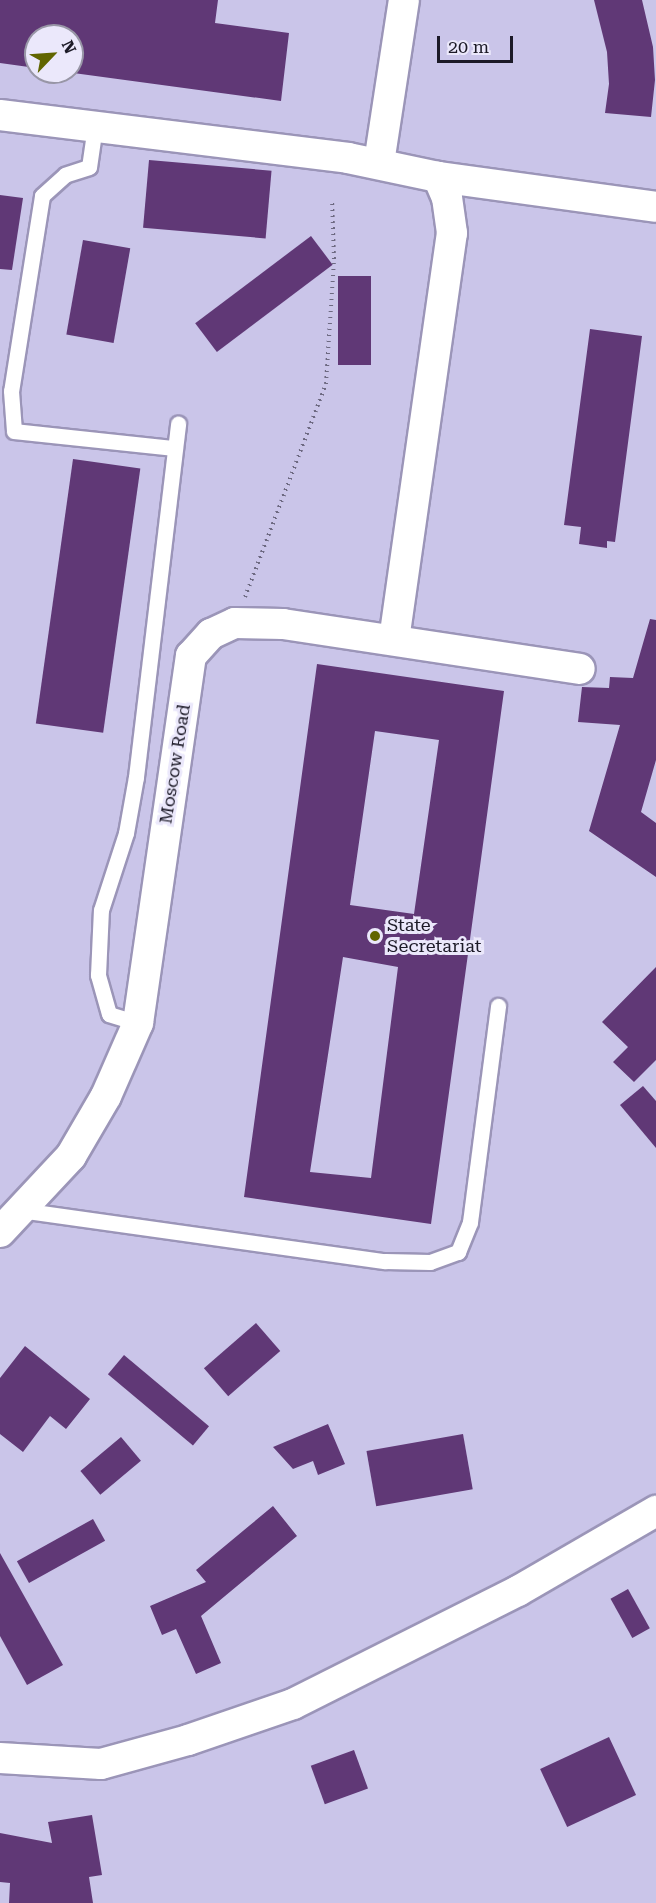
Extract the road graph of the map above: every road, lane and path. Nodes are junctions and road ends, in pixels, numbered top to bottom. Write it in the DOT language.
graph roads {
  1 [pos="404,0"];
  2 [pos="0,115"];
  3 [pos="95,126"];
  4 [pos="379,163"];
  5 [pos="438,177"];
  6 [pos="332,199"];
  7 [pos="656,207"];
  8 [pos="178,423"];
  9 [pos="174,448"];
  10 [pos="235,623"];
  11 [pos="394,640"];
  12 [pos="580,669"];
  13 [pos="498,1006"];
  14 [pos="138,1023"];
  15 [pos="20,1210"];
  16 [pos="0,1232"];
  17 [pos="656,1510"];
  18 [pos="0,1758"];
  1 -- 4 [label="street"];
  2 -- 3 [label="street"];
  3 -- 4 [label="street"];
  3 -- 9 [label="lane"];
  4 -- 5 [label="street"];
  5 -- 7 [label="street"];
  5 -- 11 [label="street"];
  6 -- 10 [label="path"];
  8 -- 9 [label="lane"];
  9 -- 14 [label="lane"];
  10 -- 11 [label="street, Moscow Road"];
  10 -- 14 [label="street, Moscow Road"];
  11 -- 12 [label="street, Moscow Road"];
  13 -- 15 [label="lane"];
  14 -- 15 [label="street, Moscow Road"];
  15 -- 16 [label="street, Moscow Road"];
  17 -- 18 [label="street"];
}
